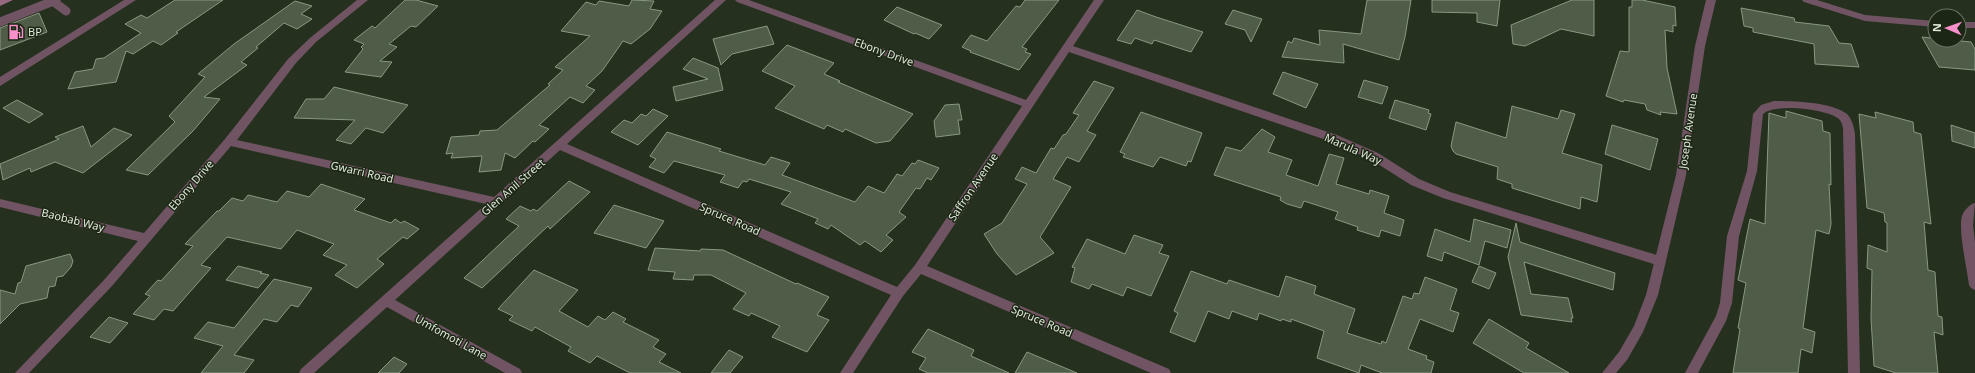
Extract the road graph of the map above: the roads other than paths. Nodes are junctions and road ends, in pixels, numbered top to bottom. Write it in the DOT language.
graph roads {
  1 [pos="8,0"];
  2 [pos="131,0"];
  3 [pos="363,0"];
  4 [pos="721,0"];
  5 [pos="740,0"];
  6 [pos="1099,0"];
  7 [pos="1711,0"];
  8 [pos="1808,0"];
  9 [pos="55,1"];
  10 [pos="0,3"];
  11 [pos="66,11"];
  12 [pos="0,22"];
  13 [pos="1927,23"];
  14 [pos="1067,48"];
  15 [pos="0,82"];
  16 [pos="1029,105"];
  17 [pos="229,142"];
  18 [pos="561,146"];
  19 [pos="496,202"];
  20 [pos="0,203"];
  21 [pos="1975,207"];
  22 [pos="146,238"];
  23 [pos="1972,249"];
  24 [pos="1660,261"];
  25 [pos="919,268"];
  26 [pos="1975,285"];
  27 [pos="899,293"];
  28 [pos="386,301"];
  29 [pos="1161,372"];
  30 [pos="21,373"];
  31 [pos="305,373"];
  32 [pos="516,373"];
  33 [pos="846,373"];
  34 [pos="1608,373"];
  35 [pos="1691,373"];
  36 [pos="1854,373"];
  1 -- 10 [label="main road"];
  2 -- 15 [label="street"];
  3 -- 17 [label="street, Ebony Drive"];
  4 -- 18 [label="street, Glen Anil Street"];
  5 -- 16 [label="street, Ebony Drive"];
  6 -- 14 [label="street, Saffron Avenue"];
  7 -- 24 [label="street, Joseph Avenue"];
  8 -- 13 [label="street"];
  9 -- 11 [label="lane"];
  9 -- 12 [label="lane"];
  14 -- 16 [label="street, Saffron Avenue"];
  14 -- 24 [label="street, Marula Way"];
  16 -- 25 [label="street, Saffron Avenue"];
  17 -- 19 [label="street, Gwarri Road"];
  17 -- 22 [label="street, Ebony Drive"];
  18 -- 19 [label="street, Glen Anil Street"];
  18 -- 27 [label="street, Spruce Road"];
  19 -- 28 [label="street, Glen Anil Street"];
  20 -- 22 [label="street, Baobab Way"];
  21 -- 23 [label="street"];
  22 -- 30 [label="street, Ebony Drive"];
  23 -- 26 [label="street"];
  24 -- 34 [label="street, Joseph Avenue"];
  25 -- 27 [label="street, Saffron Avenue"];
  25 -- 29 [label="street, Spruce Road"];
  27 -- 33 [label="street, Saffron Avenue"];
  28 -- 31 [label="street, Glen Anil Street"];
  28 -- 32 [label="street, Umfomoti Lane"];
  35 -- 36 [label="street"];
}
